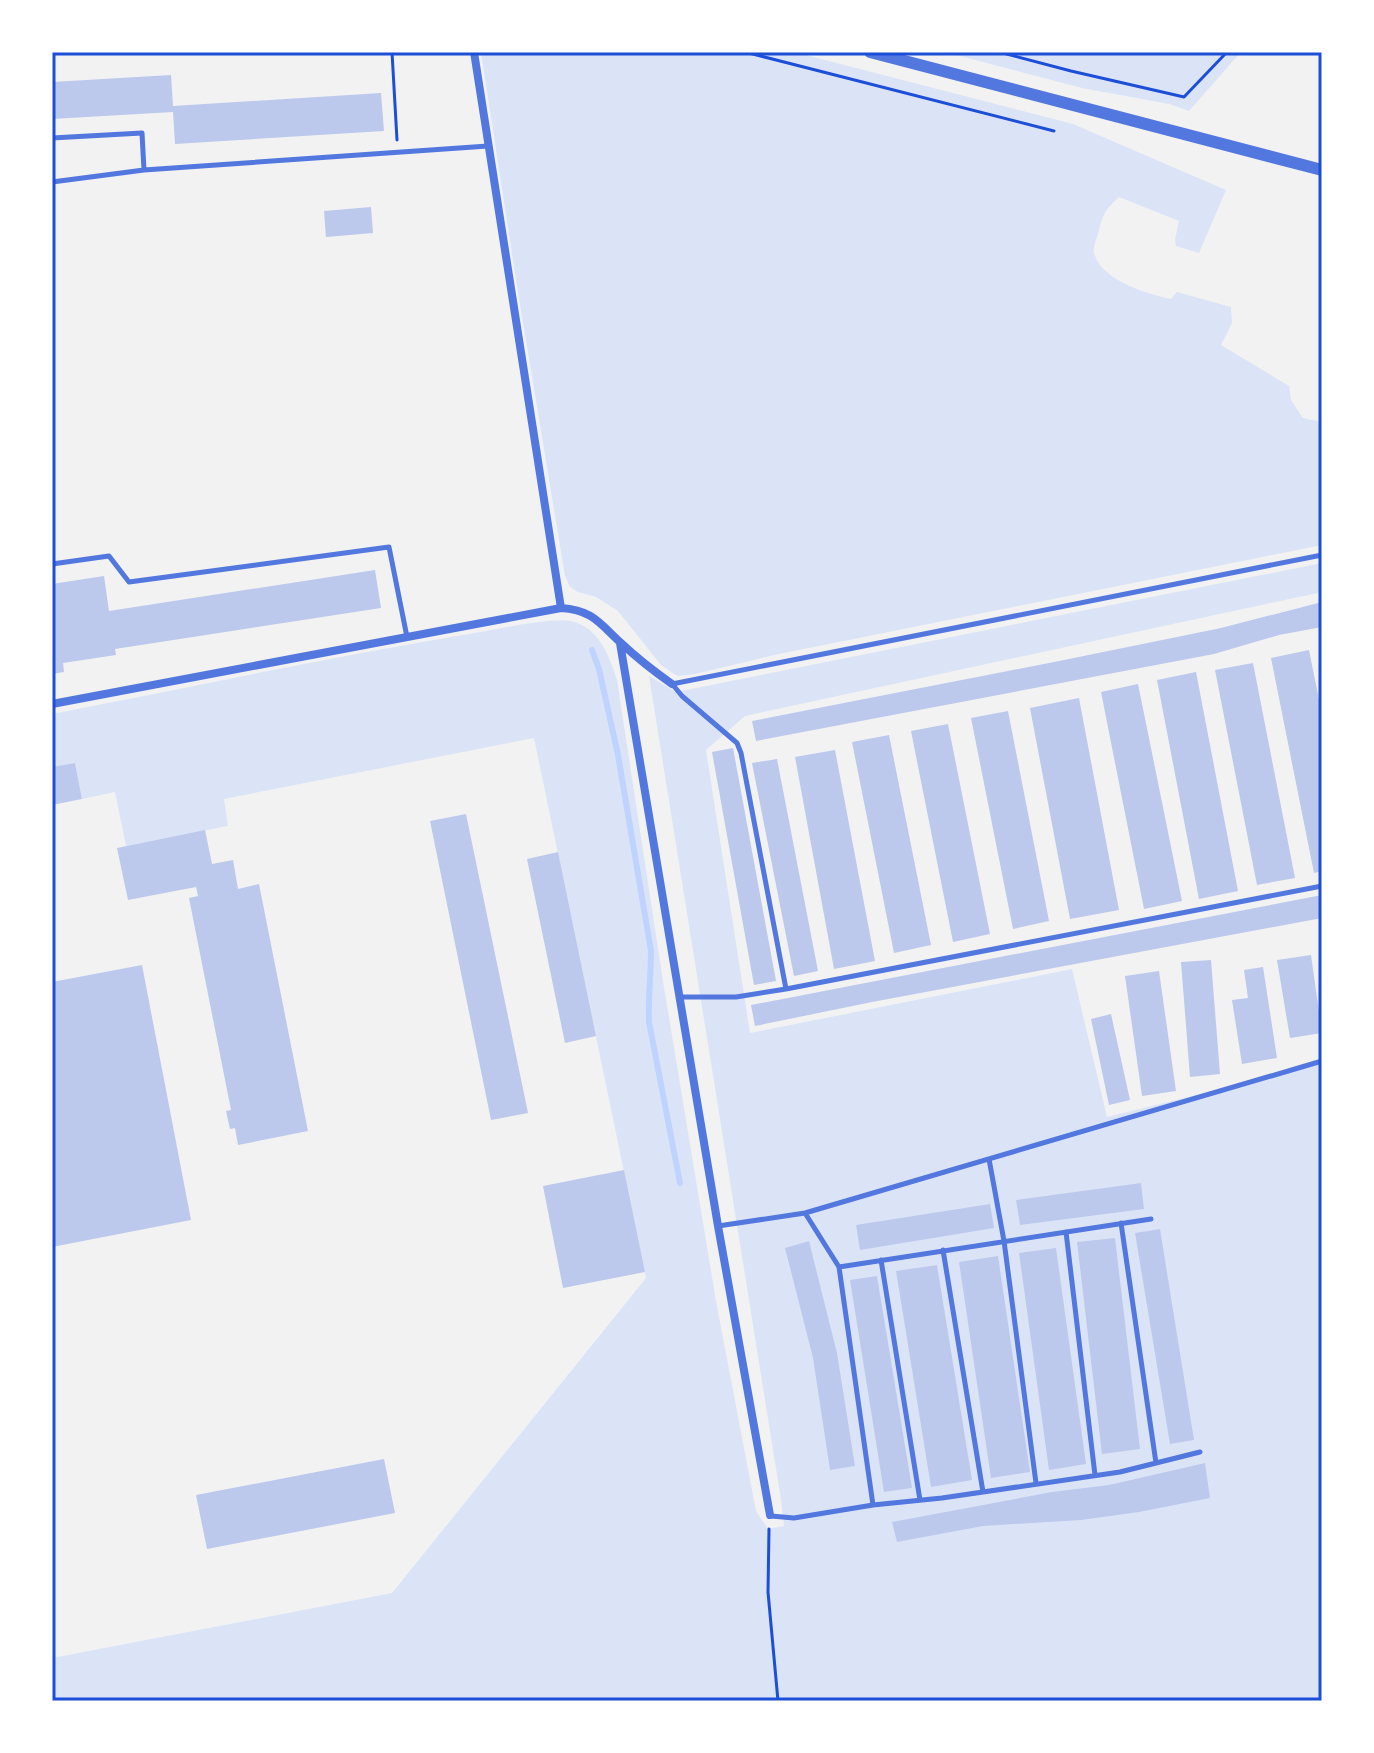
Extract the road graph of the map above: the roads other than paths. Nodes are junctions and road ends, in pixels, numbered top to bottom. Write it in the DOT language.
graph roads {
  1 [pos="474,52"];
  2 [pos="870,52"];
  3 [pos="52,138"];
  4 [pos="489,146"];
  5 [pos="144,170"];
  6 [pos="1322,170"];
  7 [pos="52,182"];
  8 [pos="1322,555"];
  9 [pos="52,564"];
  10 [pos="561,608"];
  11 [pos="407,637"];
  12 [pos="620,643"];
  13 [pos="672,684"];
  14 [pos="52,704"];
  15 [pos="1322,886"];
  16 [pos="786,989"];
  17 [pos="679,997"];
  18 [pos="1322,1061"];
  19 [pos="989,1159"];
  20 [pos="805,1213"];
  21 [pos="1151,1219"];
  22 [pos="1121,1223"];
  23 [pos="718,1226"];
  24 [pos="1066,1232"];
  25 [pos="1004,1241"];
  26 [pos="943,1250"];
  27 [pos="881,1260"];
  28 [pos="839,1267"];
  29 [pos="1200,1452"];
  30 [pos="1156,1463"];
  31 [pos="1095,1475"];
  32 [pos="1036,1483"];
  33 [pos="983,1492"];
  34 [pos="920,1500"];
  35 [pos="873,1505"];
  36 [pos="770,1515"];
  1 -- 4 [label="street"];
  2 -- 6 [label="street"];
  3 -- 5 [label="lane"];
  4 -- 5 [label="lane"];
  4 -- 10 [label="street"];
  5 -- 7 [label="lane"];
  8 -- 13 [label="lane"];
  9 -- 11 [label="lane"];
  10 -- 11 [label="street"];
  10 -- 12 [label="street"];
  11 -- 14 [label="street"];
  12 -- 13 [label="street"];
  12 -- 17 [label="street"];
  13 -- 16 [label="lane"];
  15 -- 16 [label="lane"];
  16 -- 17 [label="lane"];
  17 -- 23 [label="street"];
  18 -- 19 [label="lane"];
  19 -- 20 [label="lane"];
  19 -- 25 [label="lane"];
  20 -- 23 [label="lane"];
  20 -- 28 [label="lane"];
  21 -- 22 [label="lane"];
  22 -- 24 [label="lane"];
  22 -- 30 [label="lane"];
  23 -- 36 [label="street"];
  24 -- 25 [label="lane"];
  24 -- 31 [label="lane"];
  25 -- 26 [label="lane"];
  25 -- 32 [label="lane"];
  26 -- 27 [label="lane"];
  26 -- 33 [label="lane"];
  27 -- 28 [label="lane"];
  27 -- 34 [label="lane"];
  28 -- 35 [label="lane"];
  29 -- 30 [label="lane"];
  30 -- 31 [label="lane"];
  31 -- 32 [label="lane"];
  32 -- 33 [label="lane"];
  33 -- 34 [label="lane"];
  34 -- 35 [label="lane"];
  35 -- 36 [label="lane"];
}
